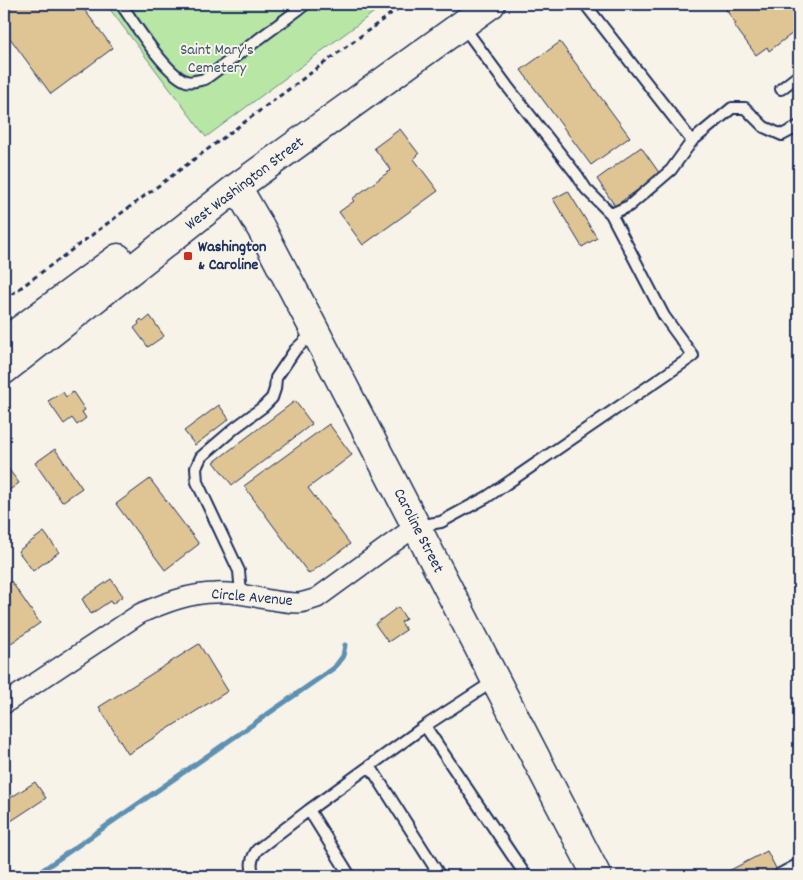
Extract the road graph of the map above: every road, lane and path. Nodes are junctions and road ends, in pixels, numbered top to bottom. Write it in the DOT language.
graph roads {
  1 [pos="120,4"];
  2 [pos="306,4"];
  3 [pos="404,4"];
  4 [pos="585,4"];
  5 [pos="486,5"];
  6 [pos="295,7"];
  7 [pos="462,25"];
  8 [pos="799,76"];
  9 [pos="781,89"];
  10 [pos="799,126"];
  11 [pos="692,141"];
  12 [pos="237,187"];
  13 [pos="611,214"];
  14 [pos="4,300"];
  15 [pos="315,331"];
  16 [pos="4,342"];
  17 [pos="4,370"];
  18 [pos="416,526"];
  19 [pos="242,594"];
  20 [pos="495,681"];
  21 [pos="4,704"];
  22 [pos="425,726"];
  23 [pos="370,766"];
  24 [pos="309,810"];
  25 [pos="799,864"];
  26 [pos="780,874"];
  27 [pos="254,876"];
  28 [pos="350,876"];
  29 [pos="440,876"];
  30 [pos="526,876"];
  31 [pos="597,876"];
  1 -- 6 [label="lane"];
  2 -- 6 [label="lane"];
  3 -- 14 [label="path"];
  4 -- 11 [label="lane"];
  5 -- 7 [label="main road, West Washington Street"];
  7 -- 12 [label="main road, West Washington Street"];
  7 -- 13 [label="lane"];
  8 -- 9 [label="lane"];
  10 -- 11 [label="lane"];
  11 -- 13 [label="lane"];
  12 -- 15 [label="main road, Caroline Street"];
  12 -- 16 [label="main road"];
  12 -- 17 [label="main road, West Washington Street"];
  13 -- 18 [label="lane"];
  15 -- 18 [label="main road, Caroline Street"];
  15 -- 19 [label="lane"];
  18 -- 19 [label="street, Circle Avenue"];
  18 -- 20 [label="main road, Caroline Street"];
  19 -- 21 [label="street, Circle Avenue"];
  20 -- 22 [label="lane"];
  20 -- 31 [label="main road, Caroline Street"];
  22 -- 23 [label="lane"];
  22 -- 30 [label="lane"];
  23 -- 24 [label="lane"];
  23 -- 29 [label="lane"];
  24 -- 27 [label="lane"];
  24 -- 28 [label="lane"];
  25 -- 26 [label="lane"];
}
